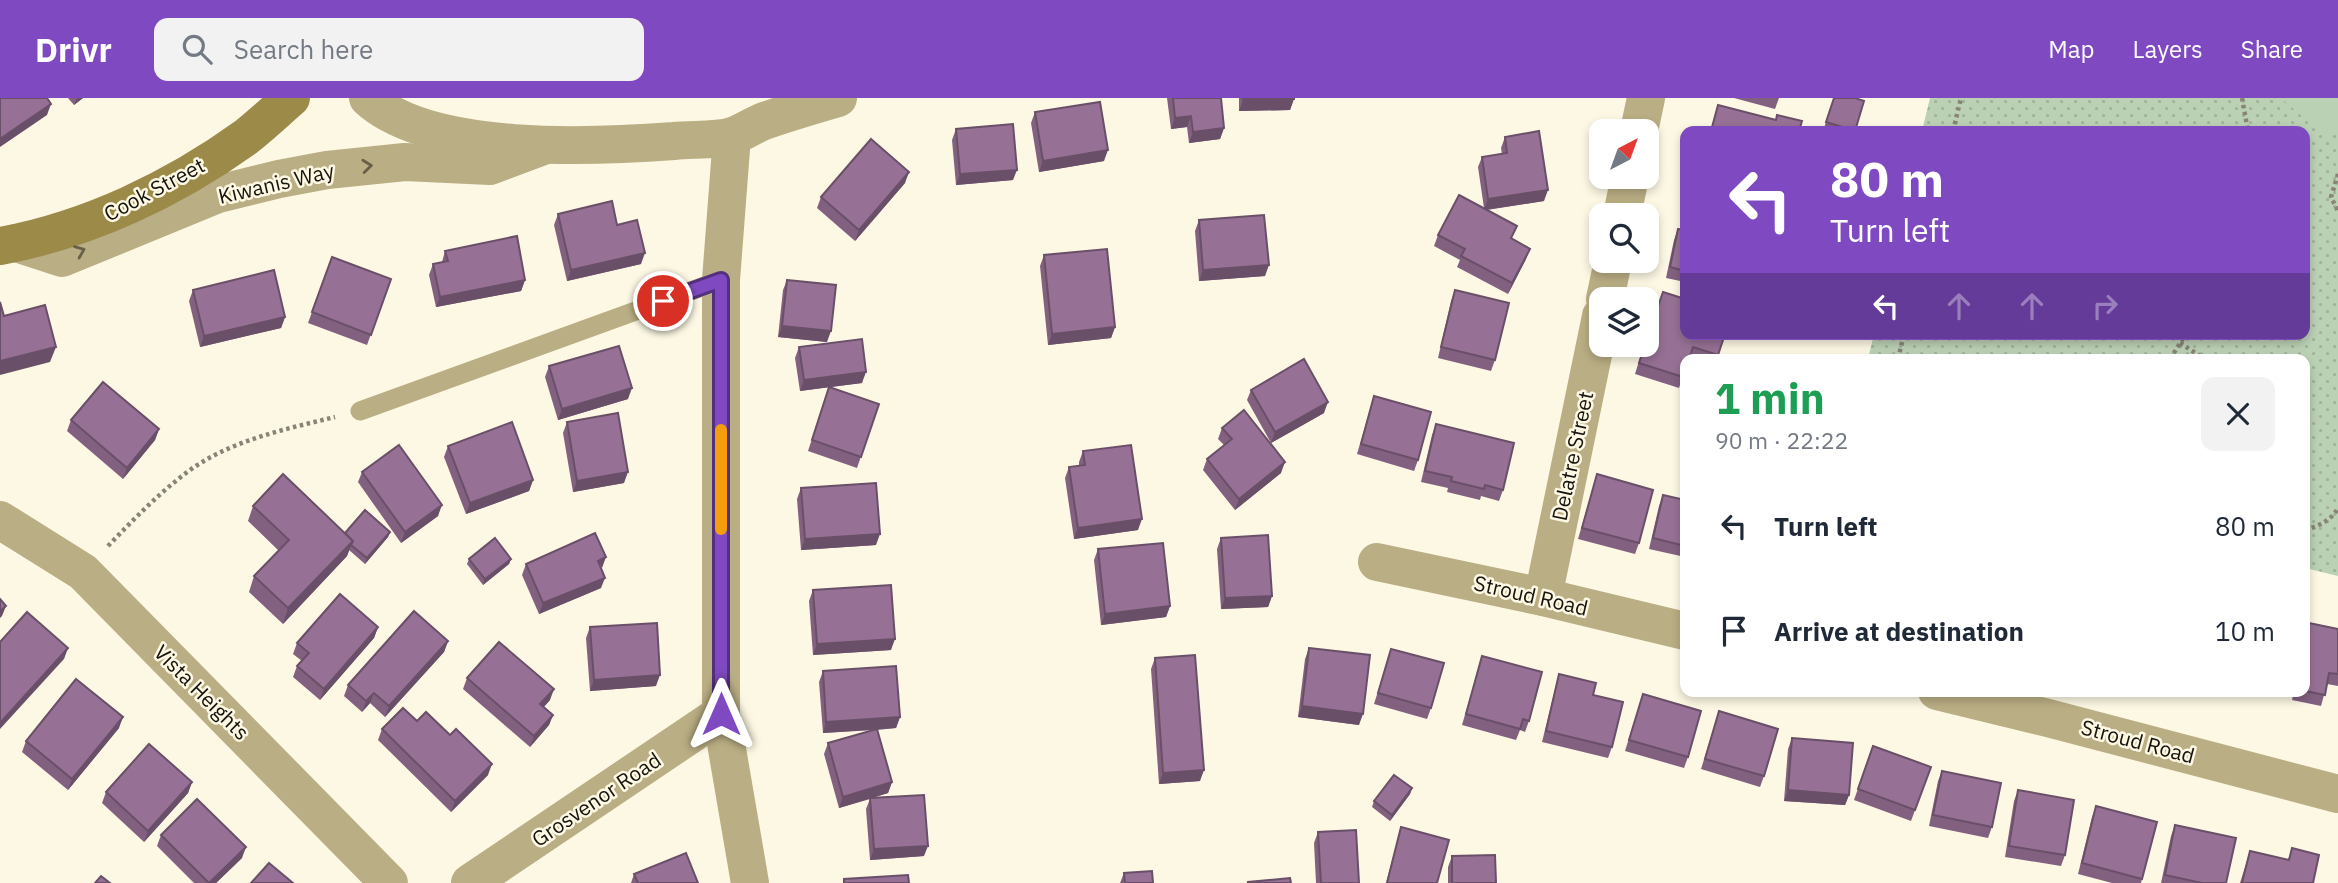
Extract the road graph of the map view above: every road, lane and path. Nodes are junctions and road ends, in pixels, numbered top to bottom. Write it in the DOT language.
graph roads {
  1 [pos="291,98"];
  2 [pos="368,98"];
  3 [pos="838,98"];
  4 [pos="1646,98"];
  5 [pos="1961,98"];
  6 [pos="2242,98"];
  7 [pos="754,118"];
  8 [pos="1642,119"];
  9 [pos="1954,126"];
  10 [pos="2247,126"];
  11 [pos="546,145"];
  12 [pos="2338,174"];
  13 [pos="2338,211"];
  14 [pos="8,244"];
  15 [pos="721,280"];
  16 [pos="2182,340"];
  17 [pos="2180,343"];
  18 [pos="2173,354"];
  19 [pos="2197,354"];
  20 [pos="1593,357"];
  21 [pos="360,411"];
  22 [pos="2338,508"];
  23 [pos="0,520"];
  24 [pos="2310,528"];
  25 [pos="1377,562"];
  26 [pos="83,572"];
  27 [pos="1543,597"];
  28 [pos="1680,630"];
  29 [pos="1962,697"];
  30 [pos="721,714"];
  31 [pos="2338,794"];
  32 [pos="389,883"];
  33 [pos="470,883"];
  34 [pos="750,883"];
  1 -- 14 [label="main road, Cook Street"];
  2 -- 11 [label="street, Kiwanis Way"];
  3 -- 7 [label="street, Kiwanis Way"];
  4 -- 8 [label="street"];
  5 -- 9 [label="path"];
  6 -- 10 [label="path"];
  7 -- 11 [label="street, Kiwanis Way"];
  7 -- 15 [label="street"];
  14 -- 11 [label="street, Kiwanis Way, one-way"];
  12 -- 13 [label="path"];
  15 -- 21 [label="lane"];
  15 -- 30 [label="street"];
  16 -- 17 [label="path"];
  17 -- 18 [label="path"];
  17 -- 19 [label="path"];
  20 -- 27 [label="street, Delatre Street"];
  21 -- 26 [label="path"];
  22 -- 24 [label="path"];
  23 -- 26 [label="street, Vista Heights"];
  25 -- 27 [label="street, Stroud Road"];
  26 -- 32 [label="street, Vista Heights"];
  27 -- 28 [label="street, Stroud Road"];
  29 -- 31 [label="street, Stroud Road"];
  30 -- 33 [label="street, Grosvenor Road"];
  30 -- 34 [label="street"];
}
